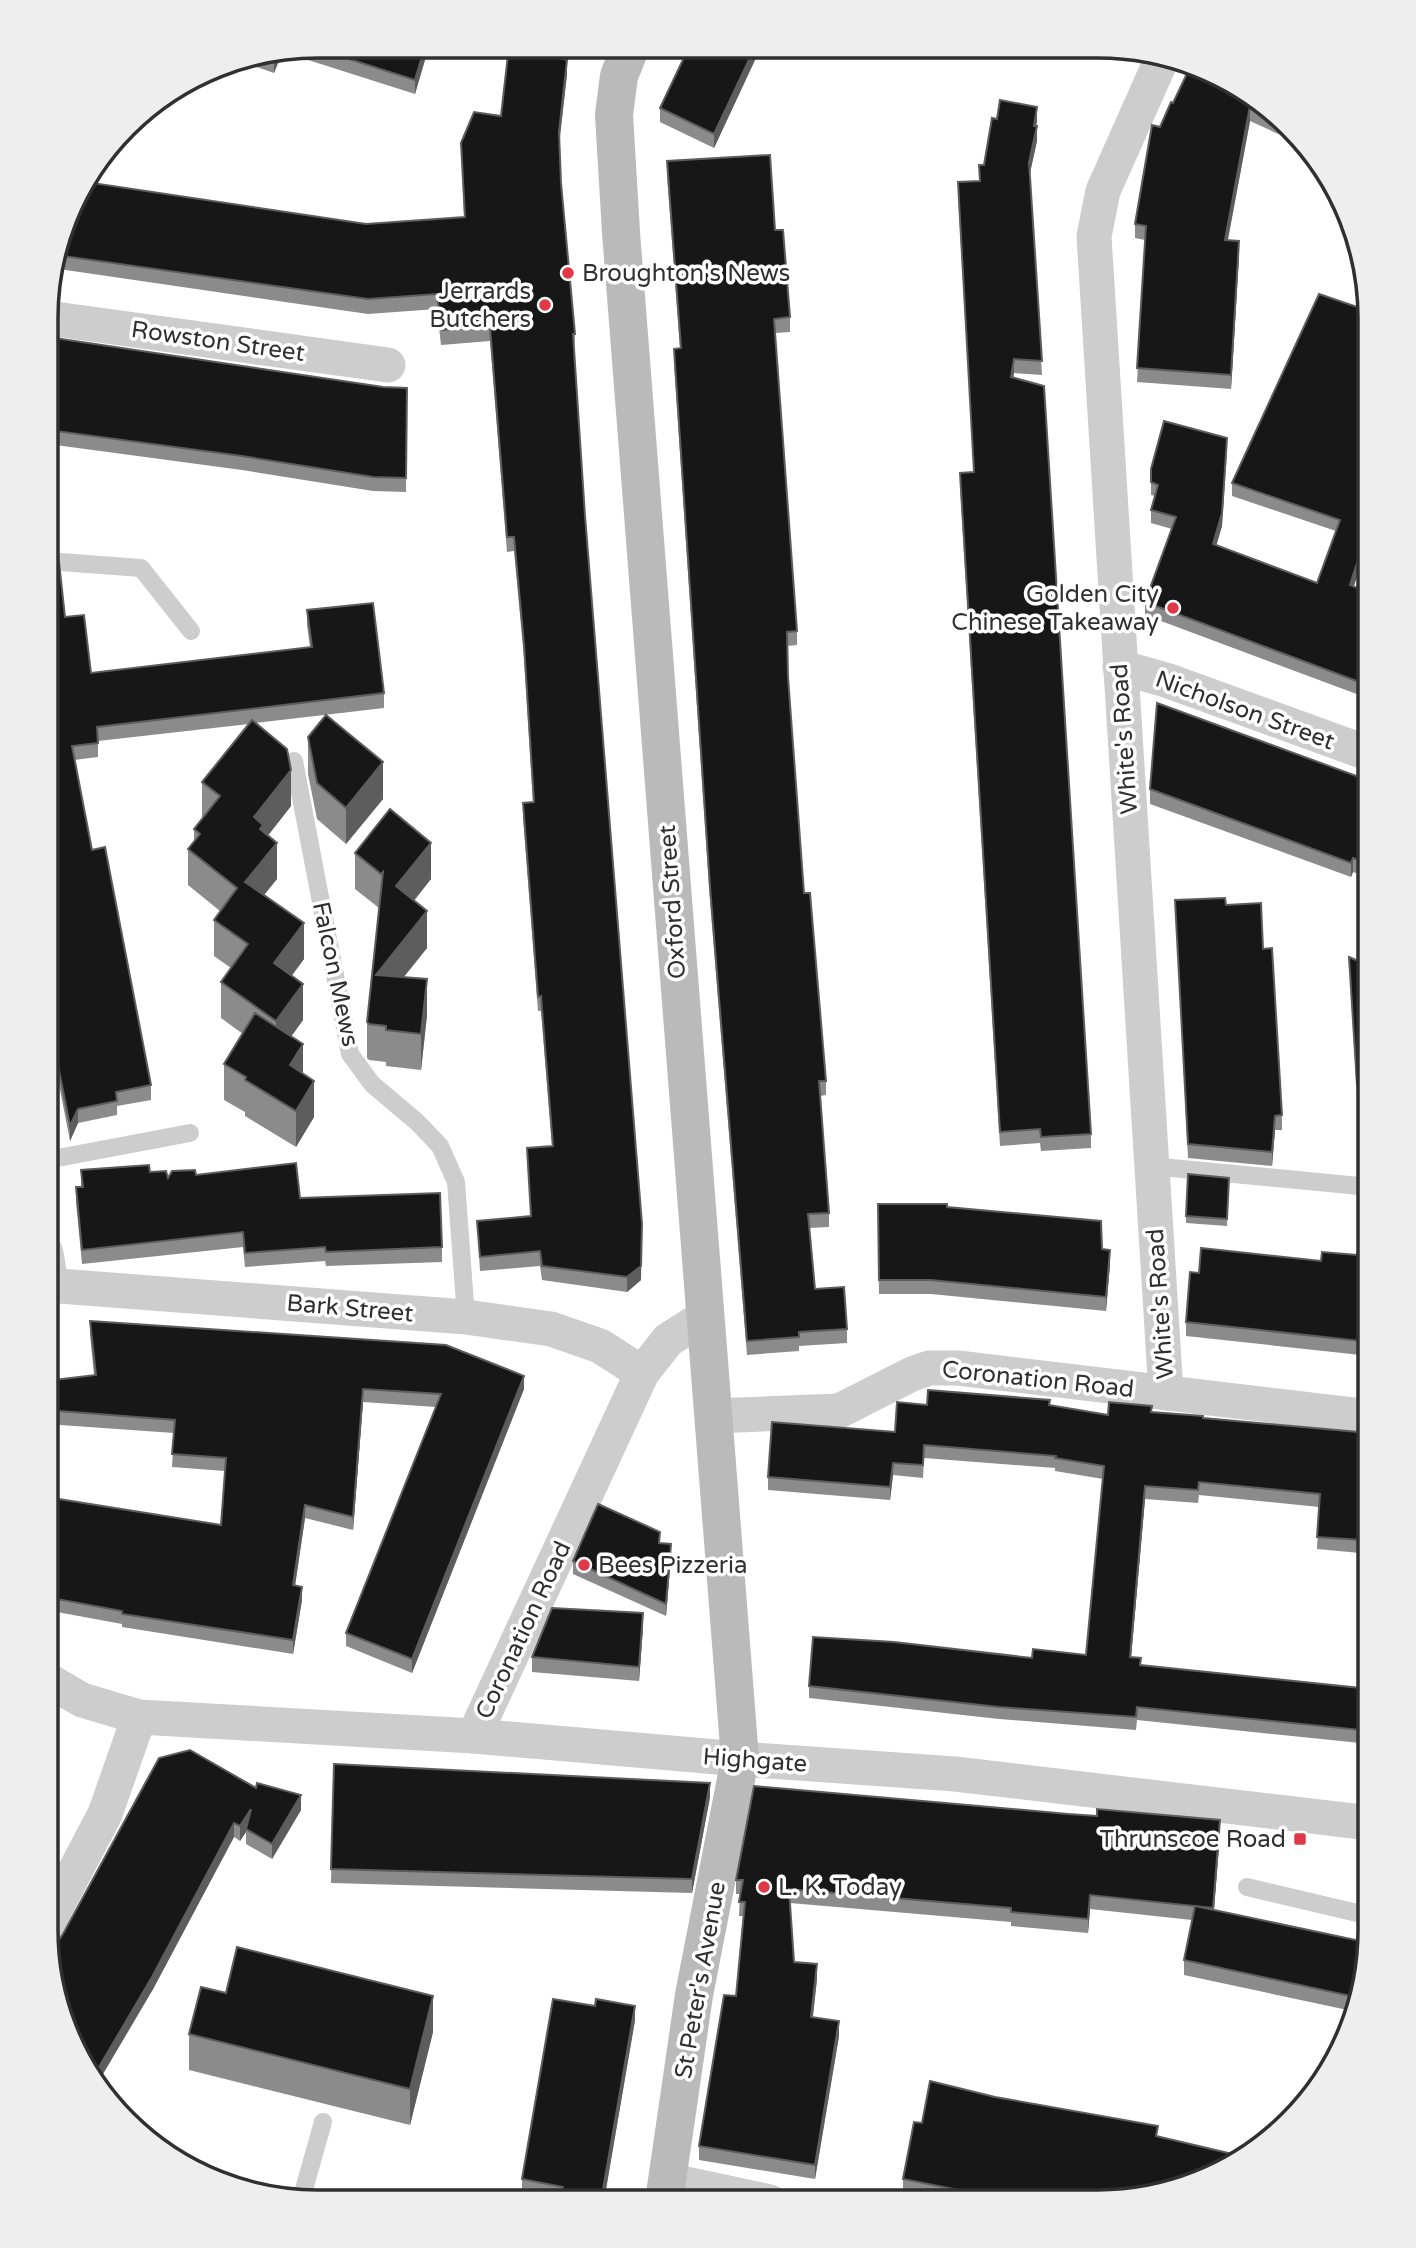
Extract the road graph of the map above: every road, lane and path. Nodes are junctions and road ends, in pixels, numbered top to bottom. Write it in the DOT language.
graph roads {
  1 [pos="626,58"];
  2 [pos="1159,65"];
  3 [pos="58,319"];
  4 [pos="388,365"];
  5 [pos="58,562"];
  6 [pos="191,631"];
  7 [pos="1120,667"];
  8 [pos="1358,750"];
  9 [pos="293,761"];
  10 [pos="190,1133"];
  11 [pos="58,1158"];
  12 [pos="1151,1166"];
  13 [pos="1358,1186"];
  14 [pos="58,1275"];
  15 [pos="466,1317"];
  16 [pos="704,1317"];
  17 [pos="642,1373"];
  18 [pos="1166,1393"];
  19 [pos="713,1416"];
  20 [pos="1358,1416"];
  21 [pos="58,1686"];
  22 [pos="139,1717"];
  23 [pos="474,1736"];
  24 [pos="740,1759"];
  25 [pos="1358,1822"];
  26 [pos="1247,1887"];
  27 [pos="58,1903"];
  28 [pos="1358,1913"];
  29 [pos="323,2122"];
  30 [pos="304,2190"];
  31 [pos="666,2190"];
  1 -- 16 [label="street, Oxford Street"];
  2 -- 7 [label="street, White's Road"];
  3 -- 4 [label="street, Rowston Street"];
  5 -- 6 [label="lane"];
  7 -- 8 [label="street, Nicholson Street"];
  7 -- 12 [label="street, White's Road"];
  9 -- 15 [label="lane, Falcon Mews"];
  10 -- 11 [label="lane"];
  12 -- 13 [label="lane"];
  12 -- 18 [label="street, White's Road"];
  14 -- 15 [label="street, Bark Street"];
  15 -- 17 [label="street, Bark Street"];
  16 -- 17 [label="street, Coronation Road"];
  16 -- 19 [label="street, Oxford Street"];
  17 -- 23 [label="street, Coronation Road"];
  18 -- 19 [label="street, Coronation Road"];
  18 -- 20 [label="street, Coronation Road"];
  19 -- 24 [label="street, Oxford Street"];
  21 -- 22 [label="street, Highgate"];
  22 -- 23 [label="street, Highgate"];
  22 -- 27 [label="street"];
  23 -- 24 [label="street, Highgate"];
  24 -- 25 [label="street, Highgate"];
  24 -- 31 [label="street, St Peter's Avenue"];
  26 -- 28 [label="lane"];
  29 -- 30 [label="lane"];
}
